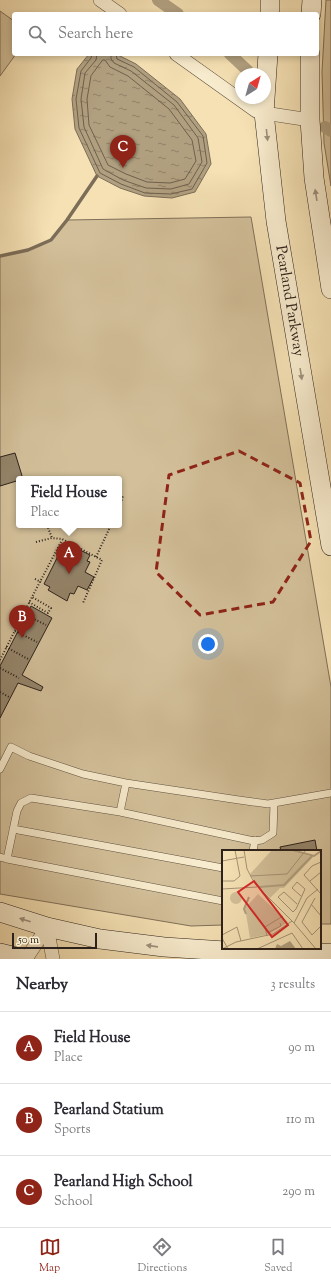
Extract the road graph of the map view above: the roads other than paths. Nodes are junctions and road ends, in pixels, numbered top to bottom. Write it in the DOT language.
graph roads {
  1 [pos="100,0"];
  2 [pos="270,0"];
  3 [pos="312,0"];
  4 [pos="117,12"];
  5 [pos="270,12"];
  6 [pos="311,12"];
  7 [pos="179,56"];
  8 [pos="268,56"];
  9 [pos="310,56"];
  10 [pos="264,113"];
  11 [pos="310,120"];
  12 [pos="331,289"];
  13 [pos="331,546"];
  14 [pos="0,769"];
  15 [pos="126,783"];
  16 [pos="331,793"];
  17 [pos="274,804"];
  18 [pos="120,812"];
  19 [pos="13,829"];
  20 [pos="255,840"];
  21 [pos="253,850"];
  22 [pos="4,858"];
  23 [pos="222,868"];
  24 [pos="222,901"];
  25 [pos="0,912"];
  26 [pos="47,927"];
  27 [pos="331,952"];
  28 [pos="0,953"];
  29 [pos="25,959"];
  30 [pos="53,959"];
  1 -- 4 [label="street"];
  2 -- 5 [label="main road"];
  3 -- 6 [label="main road"];
  7 -- 10 [label="street"];
  8 -- 10 [label="main road, Pearland Parkway"];
  9 -- 11 [label="main road"];
  10 -- 11 [label="street"];
  10 -- 13 [label="main road, Pearland Parkway, one-way"];
  12 -- 11 [label="main road, one-way"];
  14 -- 15 [label="lane"];
  15 -- 17 [label="lane"];
  15 -- 18 [label="lane"];
  16 -- 17 [label="lane"];
  17 -- 20 [label="lane"];
  18 -- 19 [label="lane"];
  18 -- 20 [label="lane"];
  19 -- 22 [label="lane"];
  19 -- 23 [label="lane"];
  20 -- 21 [label="lane"];
  22 -- 24 [label="lane"];
  26 -- 25 [label="main road, one-way"];
  27 -- 26 [label="main road, one-way"];
  26 -- 29 [label="street"];
  26 -- 30 [label="street"];
  28 -- 29 [label="main road"];
}
